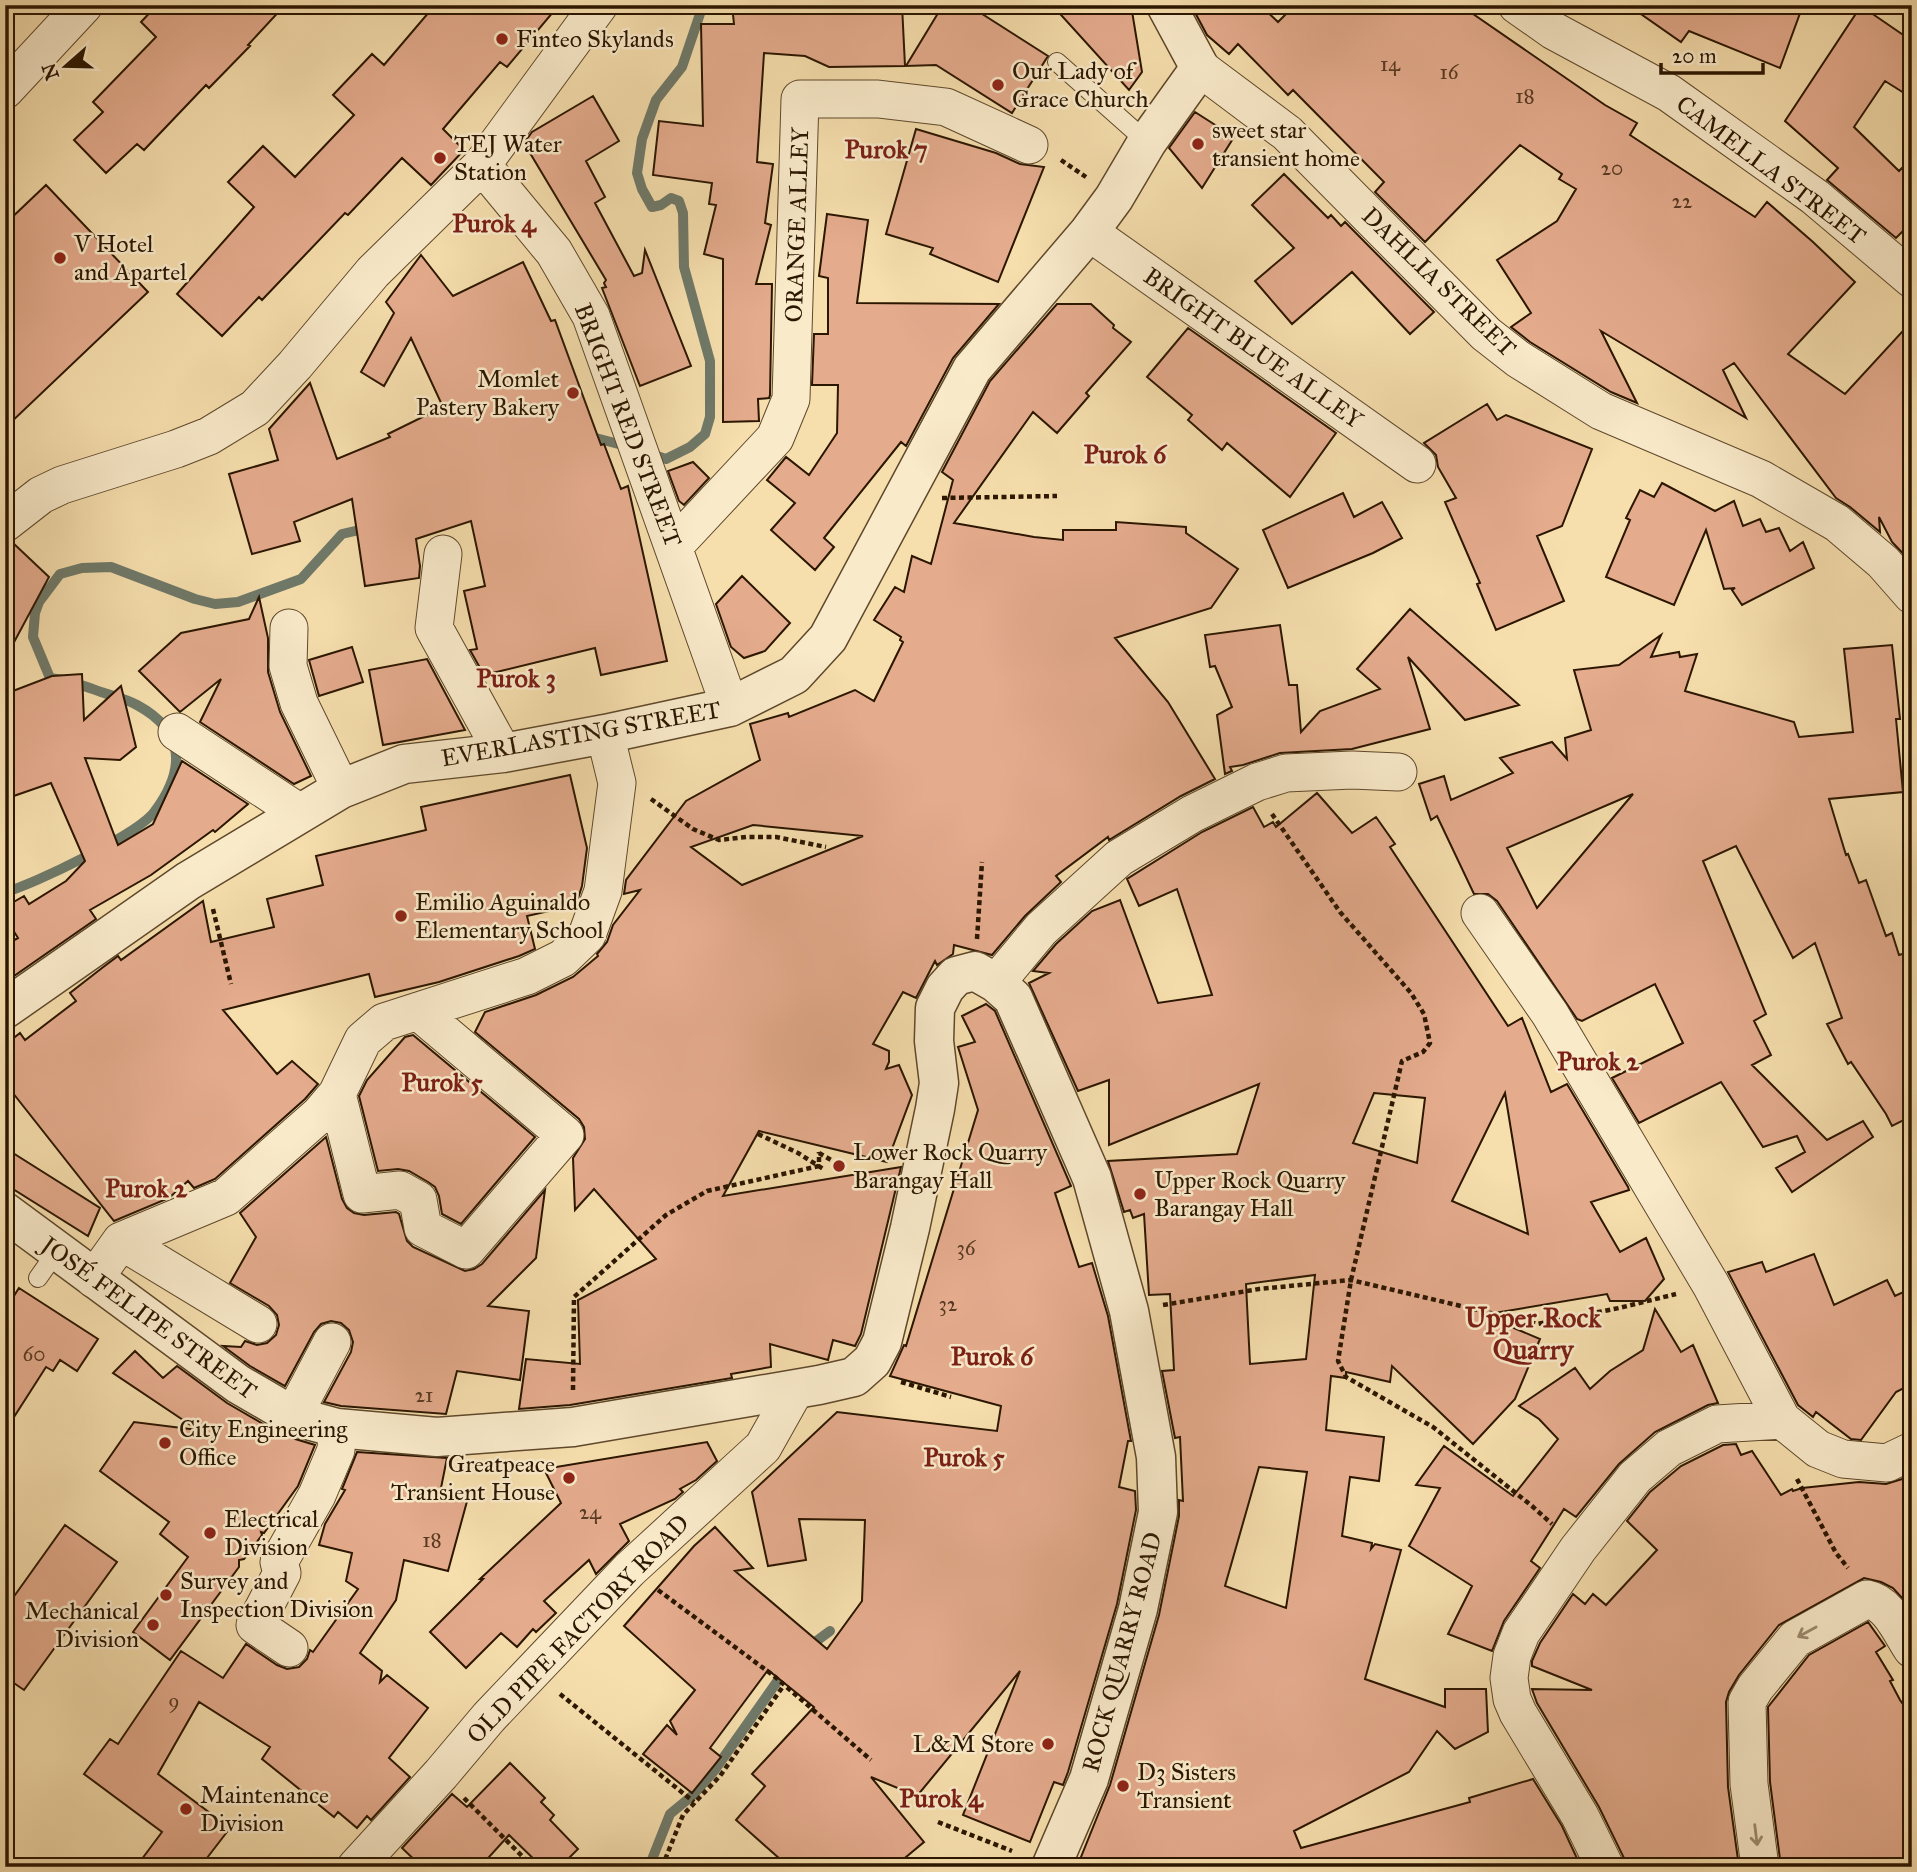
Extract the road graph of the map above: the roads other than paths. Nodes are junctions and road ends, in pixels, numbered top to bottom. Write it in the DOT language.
graph roads {
  1 [pos="84,5"];
  2 [pos="599,5"];
  3 [pos="1166,5"];
  4 [pos="1517,5"];
  5 [pos="1057,62"];
  6 [pos="1200,68"];
  7 [pos="5,90"];
  8 [pos="1147,142"];
  9 [pos="1029,145"];
  10 [pos="482,165"];
  11 [pos="1089,232"];
  12 [pos="1912,279"];
  13 [pos="1417,464"];
  14 [pos="5,523"];
  15 [pos="674,546"];
  16 [pos="443,554"];
  17 [pos="1912,595"];
  18 [pos="289,628"];
  19 [pos="730,707"];
  20 [pos="177,732"];
  21 [pos="605,734"];
  22 [pos="503,752"];
  23 [pos="1398,772"];
  24 [pos="341,789"];
  25 [pos="300,813"];
  26 [pos="1480,913"];
  27 [pos="986,977"];
  28 [pos="5,1009"];
  29 [pos="418,1011"];
  30 [pos="337,1094"];
  31 [pos="5,1212"];
  32 [pos="121,1241"];
  33 [pos="94,1279"];
  34 [pos="258,1324"];
  35 [pos="332,1342"];
  36 [pos="796,1390"];
  37 [pos="293,1416"];
  38 [pos="1782,1420"];
  39 [pos="337,1428"];
  40 [pos="1912,1451"];
  41 [pos="289,1648"];
  42 [pos="1912,1649"];
  43 [pos="356,1867"];
  44 [pos="1051,1867"];
  45 [pos="1605,1867"];
  46 [pos="1760,1867"];
  1 -- 7 [label="street"];
  2 -- 10 [label="street"];
  3 -- 6 [label="street"];
  4 -- 12 [label="street, CAMELLA STREET"];
  5 -- 8 [label="lane"];
  6 -- 8 [label="street, EVERLASTING STREET"];
  6 -- 17 [label="street, DAHLIA STREET"];
  8 -- 11 [label="street, EVERLASTING STREET"];
  9 -- 15 [label="street, ORANGE ALLEY"];
  10 -- 14 [label="street"];
  10 -- 15 [label="street, BRIGHT RED STREET"];
  11 -- 13 [label="street, BRIGHT BLUE ALLEY"];
  11 -- 19 [label="street, EVERLASTING STREET"];
  15 -- 19 [label="street, BRIGHT RED STREET"];
  16 -- 22 [label="street"];
  18 -- 24 [label="street"];
  19 -- 21 [label="street, EVERLASTING STREET"];
  20 -- 25 [label="street"];
  21 -- 22 [label="street, EVERLASTING STREET"];
  21 -- 29 [label="street"];
  22 -- 24 [label="street, EVERLASTING STREET"];
  23 -- 27 [label="street"];
  24 -- 25 [label="street, EVERLASTING STREET"];
  25 -- 28 [label="street, EVERLASTING STREET"];
  26 -- 38 [label="street"];
  27 -- 36 [label="street"];
  27 -- 44 [label="street, ROCK QUARRY ROAD"];
  29 -- 30 [label="street"];
  29 -- 30 [label="street"];
  30 -- 32 [label="street"];
  31 -- 33 [label="street, JOSÉ FELIPE STREET"];
  32 -- 33 [label="street"];
  32 -- 34 [label="street"];
  33 -- 37 [label="street, JOSÉ FELIPE STREET"];
  35 -- 37 [label="street"];
  36 -- 39 [label="street, JOSÉ FELIPE STREET"];
  36 -- 43 [label="street, OLD PIPE FACTORY ROAD"];
  37 -- 39 [label="street, JOSÉ FELIPE STREET"];
  38 -- 40 [label="street"];
  38 -- 45 [label="street"];
  39 -- 41 [label="street"];
  42 -- 46 [label="street, one-way"];
}
